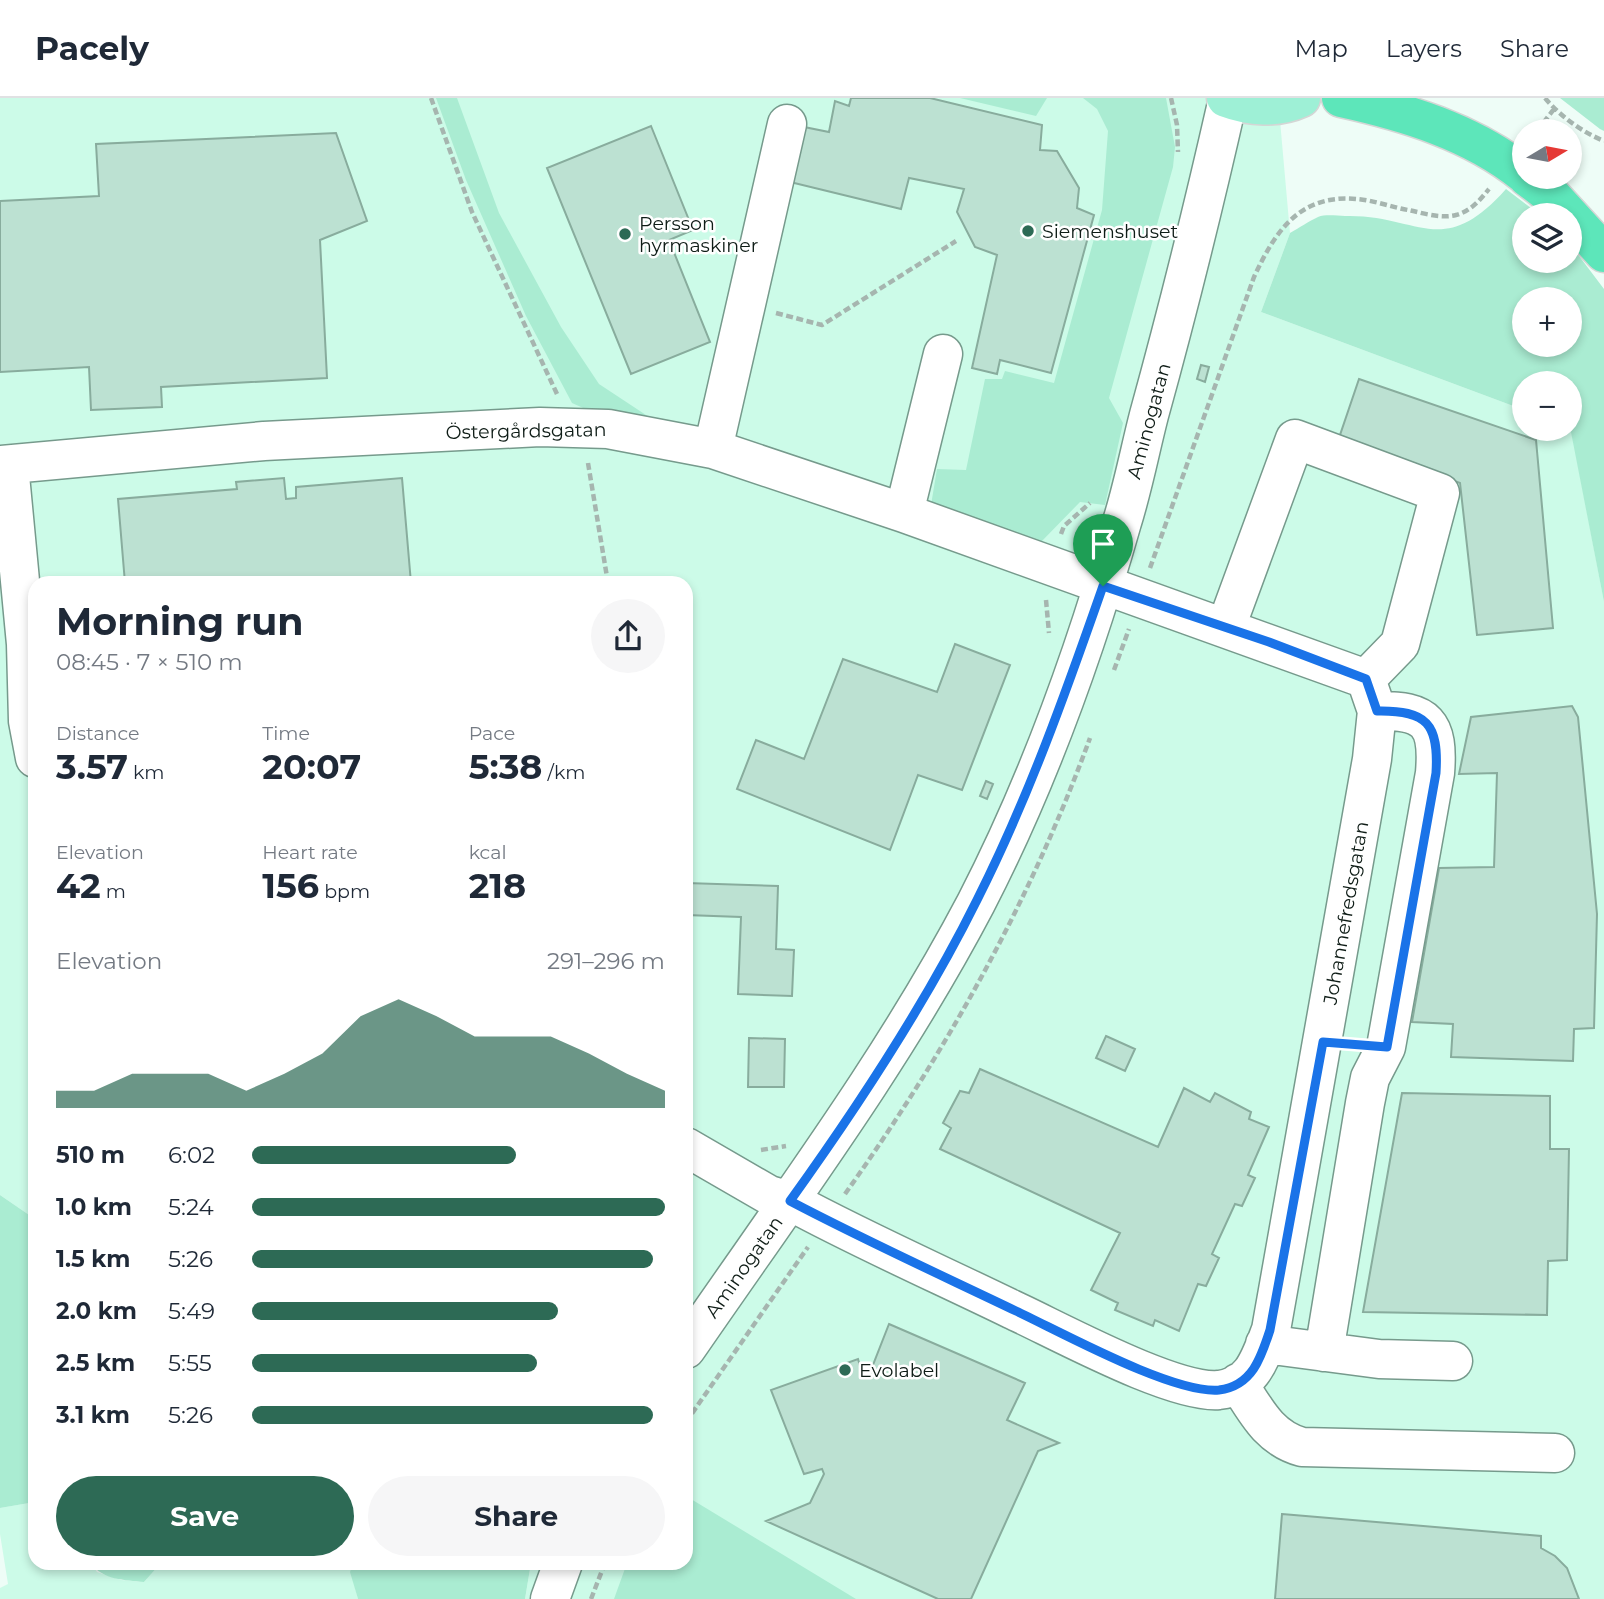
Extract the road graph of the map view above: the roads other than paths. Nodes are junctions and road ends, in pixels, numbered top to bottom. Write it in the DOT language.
graph roads {
  1 [pos="1301,98"];
  2 [pos="1341,98"];
  3 [pos="1227,99"];
  4 [pos="787,124"];
  5 [pos="1512,166"];
  6 [pos="1543,189"];
  7 [pos="1604,253"];
  8 [pos="943,354"];
  9 [pos="713,449"];
  10 [pos="4,465"];
  11 [pos="904,513"];
  12 [pos="1103,586"];
  13 [pos="1226,627"];
  14 [pos="28,629"];
  15 [pos="1371,695"];
  16 [pos="1323,1042"];
  17 [pos="1399,1048"];
  18 [pos="693,1151"];
  19 [pos="790,1201"];
  20 [pos="693,1339"];
  21 [pos="1265,1344"];
  22 [pos="1324,1352"];
  23 [pos="1453,1360"];
  24 [pos="1238,1383"];
  25 [pos="1555,1453"];
  26 [pos="560,1570"];
  27 [pos="550,1599"];
  1 -- 3 [label="main road, Aminogatan"];
  2 -- 5 [label="highway"];
  3 -- 12 [label="street, Aminogatan"];
  4 -- 9 [label="street"];
  6 -- 7 [label="highway"];
  8 -- 11 [label="street"];
  9 -- 10 [label="street, Östergårdsgatan"];
  9 -- 11 [label="street, Östergårdsgatan"];
  10 -- 14 [label="street, Östergårdsgatan"];
  11 -- 12 [label="street, Östergårdsgatan"];
  12 -- 13 [label="street"];
  12 -- 19 [label="street, Aminogatan"];
  13 -- 15 [label="street"];
  13 -- 15 [label="street"];
  15 -- 16 [label="street, Johannefredsgatan"];
  15 -- 17 [label="street"];
  16 -- 17 [label="street"];
  16 -- 21 [label="street, Johannefredsgatan"];
  17 -- 22 [label="street"];
  18 -- 19 [label="street"];
  19 -- 20 [label="street, Aminogatan"];
  19 -- 24 [label="street"];
  21 -- 22 [label="street"];
  21 -- 24 [label="street, Johannefredsgatan"];
  22 -- 23 [label="street"];
  24 -- 25 [label="street"];
  26 -- 27 [label="street"];
}
